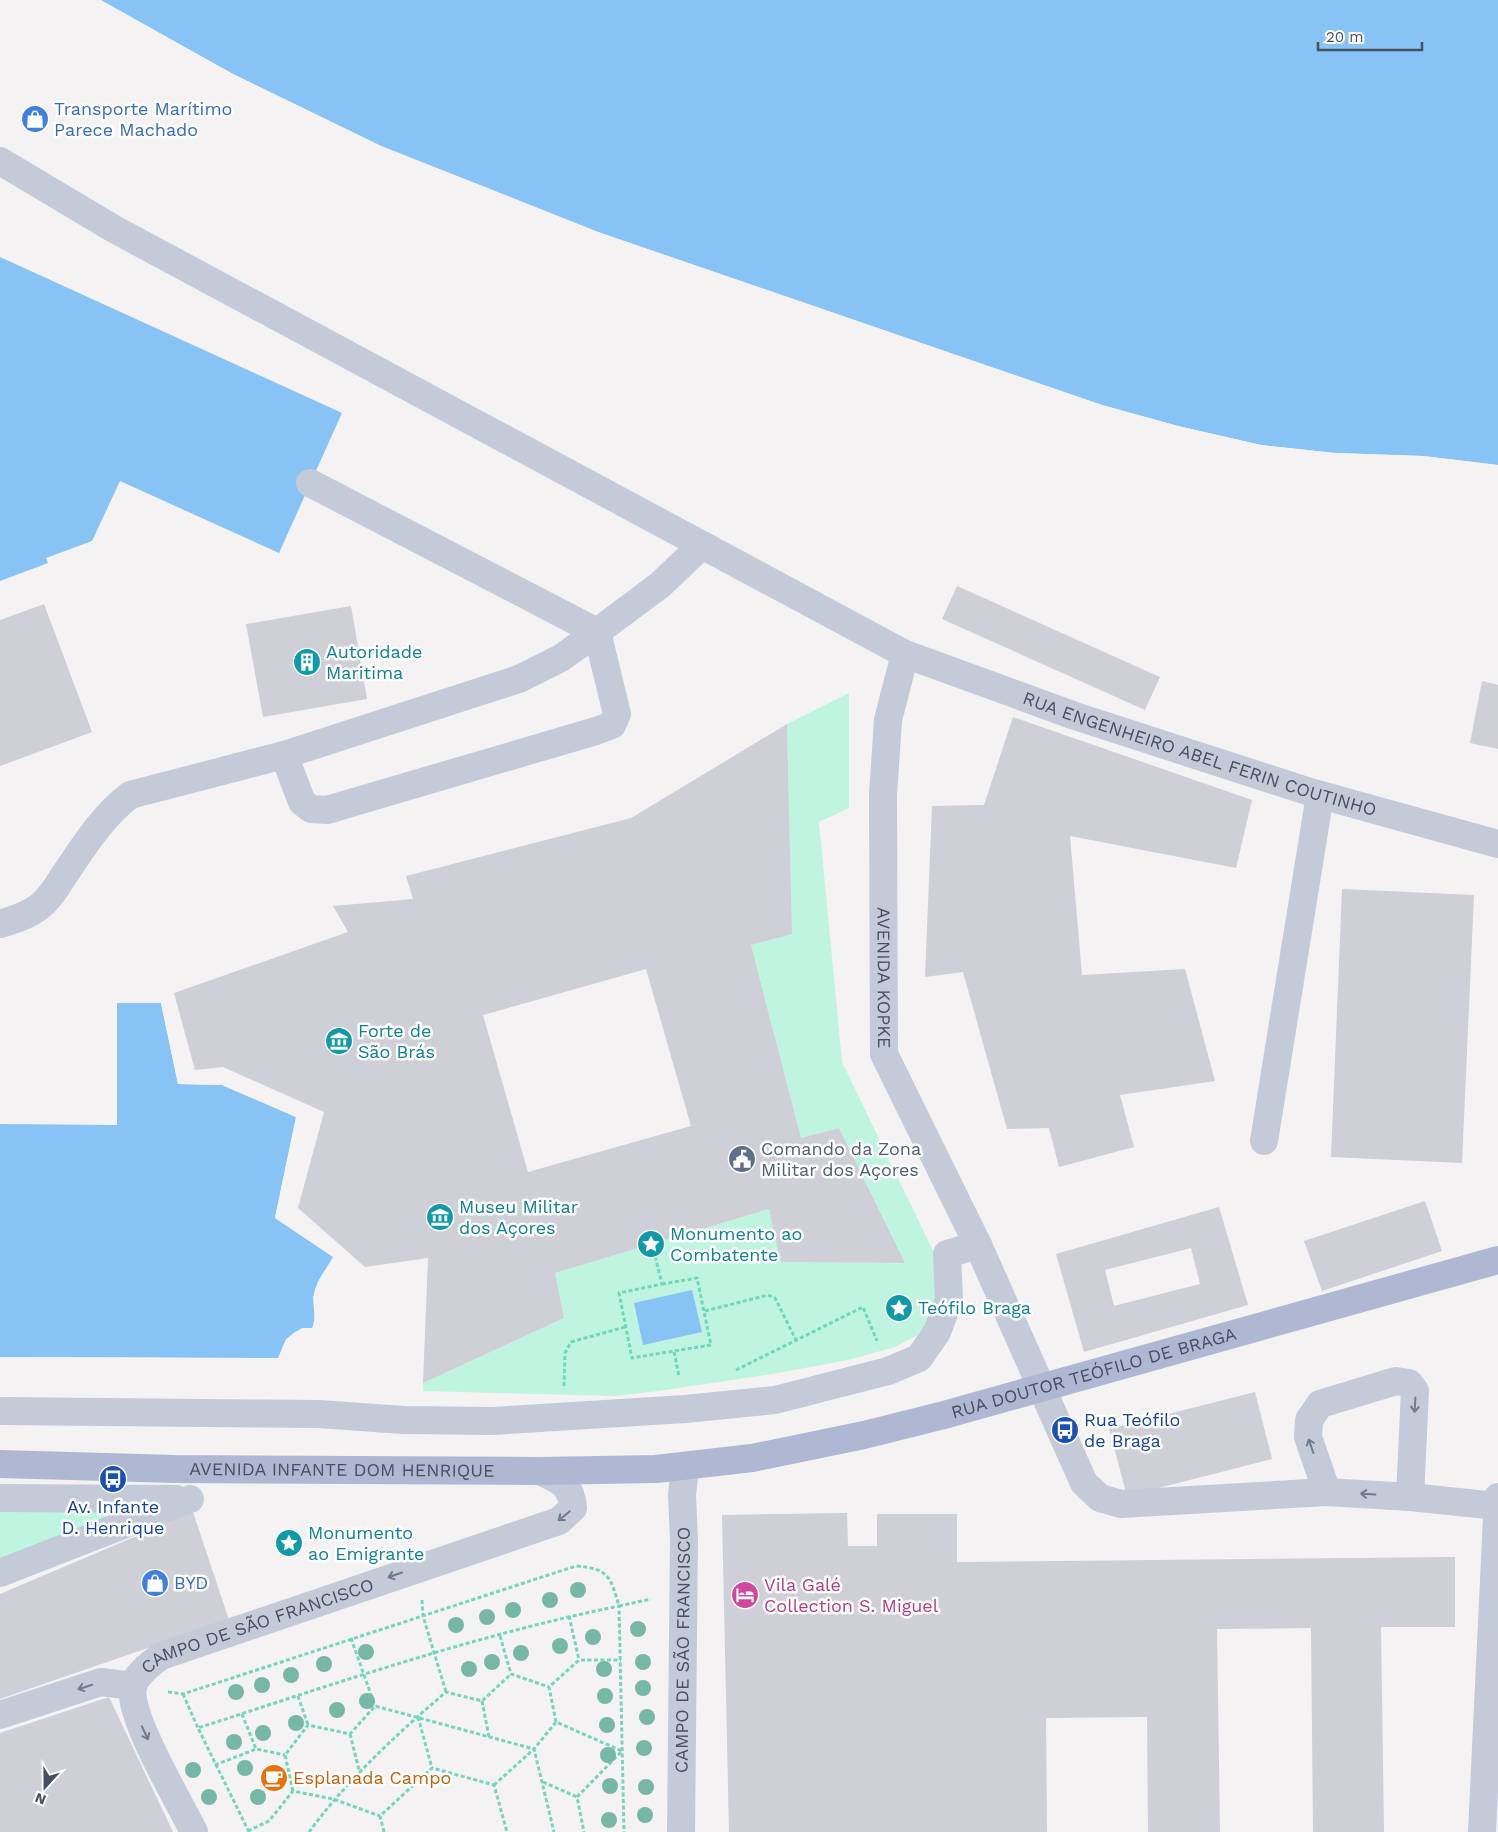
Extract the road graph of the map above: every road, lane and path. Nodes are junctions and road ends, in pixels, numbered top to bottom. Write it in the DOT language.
graph roads {
  1 [pos="0,161"];
  2 [pos="0,182"];
  3 [pos="114,229"];
  4 [pos="310,483"];
  5 [pos="702,545"];
  6 [pos="597,632"];
  7 [pos="905,654"];
  8 [pos="284,755"];
  9 [pos="1320,795"];
  10 [pos="1498,844"];
  11 [pos="0,924"];
  12 [pos="1264,1141"];
  13 [pos="652,1244"];
  14 [pos="978,1245"];
  15 [pos="1498,1260"];
  16 [pos="662,1284"];
  17 [pos="705,1311"];
  18 [pos="625,1327"];
  19 [pos="796,1340"];
  20 [pos="674,1351"];
  21 [pos="888,1370"];
  22 [pos="1041,1390"];
  23 [pos="722,1406"];
  24 [pos="685,1410"];
  25 [pos="0,1411"];
  26 [pos="562,1417"];
  27 [pos="0,1464"];
  28 [pos="685,1467"];
  29 [pos="540,1471"];
  30 [pos="1327,1492"];
  31 [pos="1410,1497"];
  32 [pos="1498,1497"];
  33 [pos="0,1498"];
  34 [pos="1498,1506"];
  35 [pos="422,1566"];
  36 [pos="0,1573"];
  37 [pos="619,1606"];
  38 [pos="423,1616"];
  39 [pos="569,1616"];
  40 [pos="500,1636"];
  41 [pos="352,1638"];
  42 [pos="434,1653"];
  43 [pos="579,1660"];
  44 [pos="621,1660"];
  45 [pos="511,1674"];
  46 [pos="364,1675"];
  47 [pos="133,1686"];
  48 [pos="549,1687"];
  49 [pos="446,1692"];
  50 [pos="183,1694"];
  51 [pos="298,1696"];
  52 [pos="482,1701"];
  53 [pos="375,1706"];
  54 [pos="242,1714"];
  55 [pos="0,1715"];
  56 [pos="418,1716"];
  57 [pos="556,1722"];
  58 [pos="308,1725"];
  59 [pos="198,1728"];
  60 [pos="350,1734"];
  61 [pos="489,1736"];
  62 [pos="256,1749"];
  63 [pos="534,1749"];
  64 [pos="622,1751"];
  65 [pos="285,1755"];
  66 [pos="215,1765"];
  67 [pos="432,1768"];
  68 [pos="360,1774"];
  69 [pos="543,1782"];
  70 [pos="494,1785"];
  71 [pos="293,1790"];
  72 [pos="577,1797"];
  73 [pos="334,1798"];
  74 [pos="380,1816"];
  75 [pos="249,1831"];
  76 [pos="194,1832"];
  77 [pos="309,1832"];
  78 [pos="384,1832"];
  79 [pos="507,1832"];
  80 [pos="554,1832"];
  81 [pos="584,1832"];
  82 [pos="624,1832"];
  83 [pos="681,1832"];
  84 [pos="1482,1832"];
  1 -- 3 [label="street"];
  2 -- 3 [label="street"];
  3 -- 5 [label="street, RUA ENGENHEIRO ABEL FERIN COUTINHO"];
  4 -- 6 [label="street"];
  5 -- 6 [label="street"];
  5 -- 7 [label="street, RUA ENGENHEIRO ABEL FERIN COUTINHO"];
  6 -- 8 [label="street"];
  6 -- 8 [label="street"];
  7 -- 9 [label="street, RUA ENGENHEIRO ABEL FERIN COUTINHO"];
  7 -- 14 [label="street, AVENIDA KOPKE"];
  8 -- 11 [label="street"];
  9 -- 10 [label="street, RUA ENGENHEIRO ABEL FERIN COUTINHO"];
  9 -- 12 [label="street"];
  13 -- 16 [label="path"];
  14 -- 21 [label="street"];
  14 -- 22 [label="street, AVENIDA KOPKE"];
  15 -- 22 [label="main road, RUA DOUTOR TEÓFILO DE BRAGA"];
  16 -- 17 [label="path"];
  16 -- 18 [label="path"];
  17 -- 19 [label="path"];
  17 -- 20 [label="path"];
  18 -- 20 [label="path"];
  18 -- 26 [label="path"];
  19 -- 21 [label="path"];
  19 -- 23 [label="path"];
  20 -- 24 [label="path"];
  21 -- 23 [label="street"];
  22 -- 28 [label="main road, RUA DOUTOR TEÓFILO DE BRAGA"];
  22 -- 30 [label="street, AVENIDA KOPKE"];
  23 -- 24 [label="street"];
  24 -- 26 [label="street"];
  25 -- 26 [label="street"];
  27 -- 29 [label="main road, AVENIDA INFANTE DOM HENRIQUE"];
  28 -- 29 [label="main road, AVENIDA INFANTE DOM HENRIQUE"];
  28 -- 83 [label="street, CAMPO DE SÃO FRANCISCO"];
  29 -- 35 [label="street, CAMPO DE SÃO FRANCISCO, one-way"];
  31 -- 30 [label="street, AVENIDA KOPKE, one-way"];
  30 -- 31 [label="street, one-way"];
  31 -- 34 [label="street, AVENIDA KOPKE"];
  32 -- 34 [label="street"];
  33 -- 36 [label="street"];
  34 -- 84 [label="street"];
  35 -- 38 [label="path"];
  35 -- 47 [label="street, CAMPO DE SÃO FRANCISCO, one-way"];
  37 -- 38 [label="path"];
  37 -- 39 [label="path"];
  37 -- 44 [label="path"];
  38 -- 41 [label="path"];
  38 -- 42 [label="path"];
  39 -- 40 [label="path"];
  39 -- 43 [label="path"];
  40 -- 42 [label="path"];
  40 -- 45 [label="path"];
  41 -- 46 [label="path"];
  41 -- 50 [label="path"];
  42 -- 46 [label="path"];
  42 -- 49 [label="path"];
  43 -- 44 [label="path"];
  43 -- 48 [label="path"];
  44 -- 64 [label="path"];
  45 -- 48 [label="path"];
  45 -- 52 [label="path"];
  46 -- 51 [label="path"];
  46 -- 53 [label="path"];
  47 -- 50 [label="path"];
  47 -- 55 [label="street, one-way"];
  47 -- 76 [label="street, CAMPO DE SÃO FRANCISCO, one-way"];
  48 -- 57 [label="path"];
  49 -- 52 [label="path"];
  49 -- 56 [label="path"];
  50 -- 59 [label="path"];
  51 -- 54 [label="path"];
  51 -- 58 [label="path"];
  52 -- 61 [label="path"];
  53 -- 56 [label="path"];
  53 -- 60 [label="path"];
  54 -- 59 [label="path"];
  54 -- 62 [label="path"];
  56 -- 61 [label="path"];
  56 -- 67 [label="path"];
  56 -- 68 [label="path"];
  57 -- 63 [label="path"];
  57 -- 64 [label="path"];
  58 -- 60 [label="path"];
  58 -- 65 [label="path"];
  59 -- 66 [label="path"];
  60 -- 68 [label="path"];
  61 -- 63 [label="path"];
  62 -- 65 [label="path"];
  62 -- 66 [label="path"];
  63 -- 69 [label="path"];
  63 -- 70 [label="path"];
  64 -- 72 [label="path"];
  64 -- 82 [label="path"];
  65 -- 71 [label="path"];
  66 -- 75 [label="path"];
  67 -- 70 [label="path"];
  67 -- 74 [label="path"];
  68 -- 73 [label="path"];
  69 -- 72 [label="path"];
  69 -- 80 [label="path"];
  70 -- 79 [label="path"];
  71 -- 73 [label="path"];
  71 -- 75 [label="path"];
  72 -- 81 [label="path"];
  73 -- 74 [label="path"];
  73 -- 77 [label="path"];
  74 -- 78 [label="path"];
}
